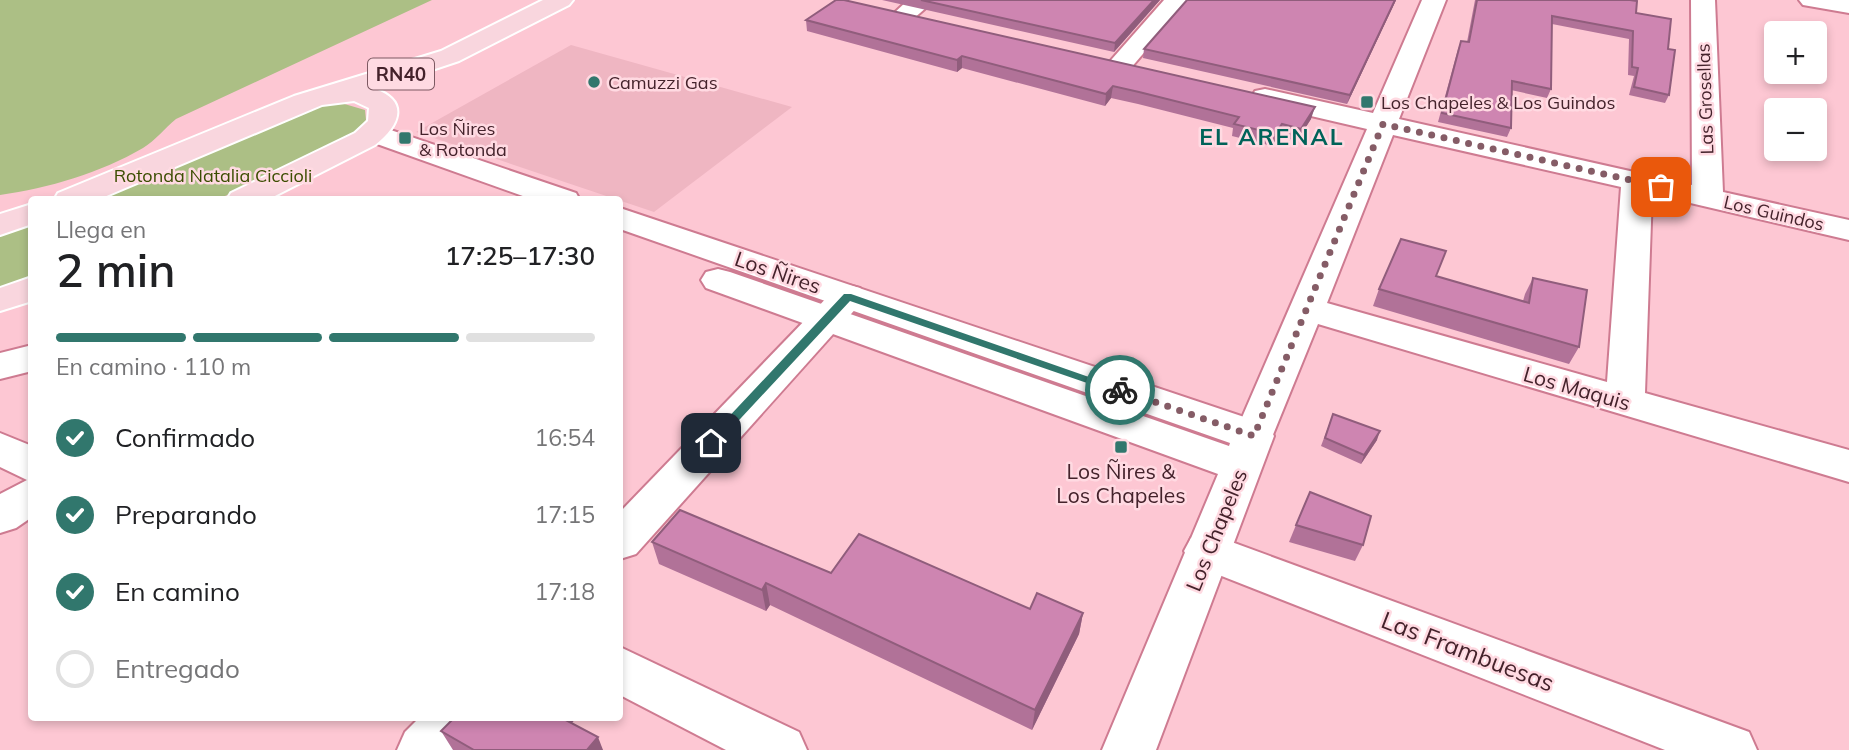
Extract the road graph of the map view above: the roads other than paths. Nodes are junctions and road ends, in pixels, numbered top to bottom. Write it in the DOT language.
graph roads {
  1 [pos="561,0"];
  2 [pos="1177,0"];
  3 [pos="1434,0"];
  4 [pos="1703,0"];
  5 [pos="1811,0"];
  6 [pos="1849,6"];
  7 [pos="486,40"];
  8 [pos="1094,58"];
  9 [pos="1239,91"];
  10 [pos="314,99"];
  11 [pos="1383,124"];
  12 [pos="367,136"];
  13 [pos="1637,181"];
  14 [pos="79,196"];
  15 [pos="250,196"];
  16 [pos="485,196"];
  17 [pos="553,196"];
  18 [pos="1708,198"];
  19 [pos="28,215"];
  20 [pos="623,219"];
  21 [pos="0,225"];
  22 [pos="1849,230"];
  23 [pos="623,246"];
  24 [pos="28,290"];
  25 [pos="0,300"];
  26 [pos="838,308"];
  27 [pos="1306,309"];
  28 [pos="28,359"];
  29 [pos="0,366"];
  30 [pos="1625,401"];
  31 [pos="0,447"];
  32 [pos="1247,451"];
  33 [pos="28,464"];
  34 [pos="1849,466"];
  35 [pos="28,498"];
  36 [pos="0,516"];
  37 [pos="623,538"];
  38 [pos="1207,551"];
  39 [pos="623,672"];
  40 [pos="451,721"];
  41 [pos="424,750"];
  42 [pos="780,750"];
  43 [pos="1129,750"];
  44 [pos="1730,750"];
  1 -- 7 [label="main road, RN40"];
  2 -- 8 [label="street"];
  3 -- 11 [label="street, Los Chapeles"];
  4 -- 18 [label="street, Las Grosellas"];
  5 -- 6 [label="street"];
  7 -- 10 [label="main road, RN40"];
  7 -- 12 [label="main road, RN40"];
  9 -- 11 [label="street, Los Guindos"];
  10 -- 12 [label="main road, RN40"];
  10 -- 14 [label="main road, RN40"];
  11 -- 13 [label="street, Los Guindos"];
  11 -- 27 [label="street, Los Chapeles"];
  12 -- 15 [label="main road, RN40"];
  12 -- 16 [label="street"];
  12 -- 17 [label="street"];
  13 -- 18 [label="street, Los Guindos"];
  13 -- 30 [label="street"];
  18 -- 22 [label="street, Los Guindos"];
  19 -- 21 [label="main road"];
  20 -- 26 [label="street, Los Ñires"];
  23 -- 26 [label="street, Los Ñires"];
  24 -- 25 [label="main road"];
  26 -- 32 [label="street, Los Ñires"];
  26 -- 37 [label="street"];
  27 -- 30 [label="street, Los Maquis"];
  27 -- 32 [label="street, Los Chapeles"];
  28 -- 29 [label="street"];
  30 -- 34 [label="street, Los Maquis"];
  31 -- 33 [label="street"];
  32 -- 38 [label="street, Los Chapeles"];
  35 -- 36 [label="street"];
  38 -- 43 [label="street, Los Chapeles"];
  38 -- 44 [label="street, Las Frambuesas"];
  39 -- 42 [label="street"];
  40 -- 41 [label="street"];
}
